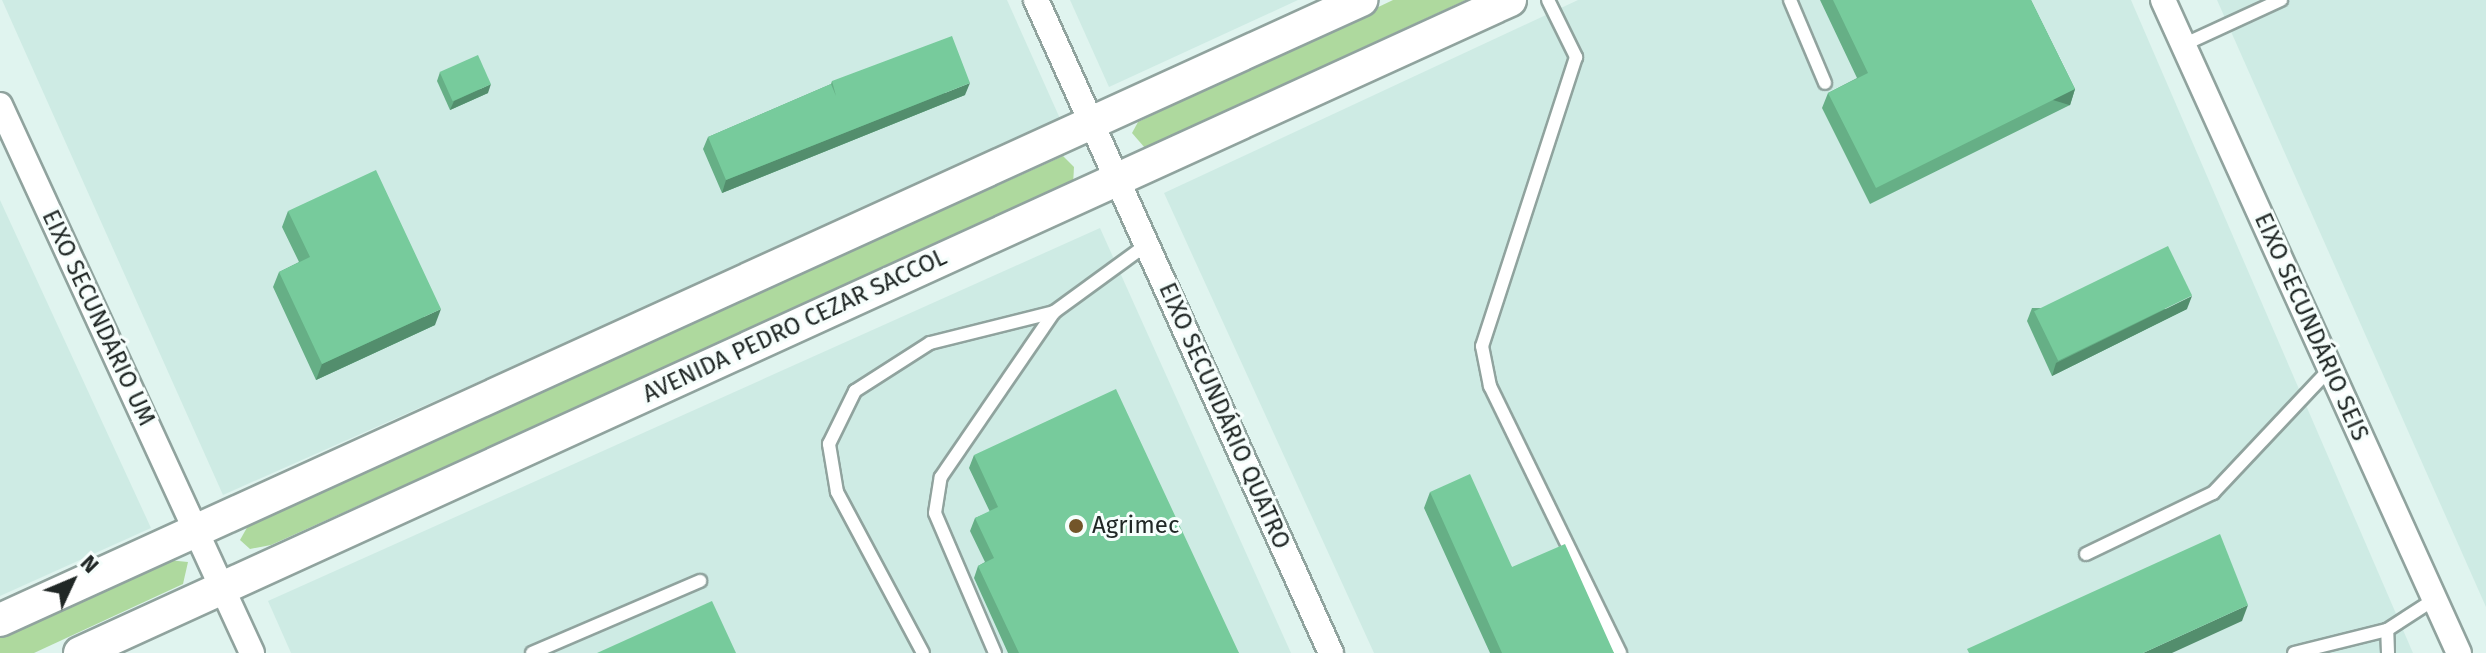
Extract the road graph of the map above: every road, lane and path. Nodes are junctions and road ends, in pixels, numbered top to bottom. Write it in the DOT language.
graph roads {
  1 [pos="1036,0"];
  2 [pos="1361,0"];
  3 [pos="1510,0"];
  4 [pos="1548,0"];
  5 [pos="1790,0"];
  6 [pos="2163,0"];
  7 [pos="2281,0"];
  8 [pos="2183,45"];
  9 [pos="1825,83"];
  10 [pos="0,105"];
  11 [pos="1091,123"];
  12 [pos="1117,180"];
  13 [pos="1146,245"];
  14 [pos="1054,312"];
  15 [pos="2330,369"];
  16 [pos="196,531"];
  17 [pos="2086,554"];
  18 [pos="700,581"];
  19 [pos="222,588"];
  20 [pos="2435,599"];
  21 [pos="0,620"];
  22 [pos="2387,630"];
  23 [pos="80,653"];
  24 [pos="252,653"];
  25 [pos="532,653"];
  26 [pos="923,653"];
  27 [pos="995,653"];
  28 [pos="1331,653"];
  29 [pos="1620,653"];
  30 [pos="2294,653"];
  31 [pos="2388,653"];
  32 [pos="2459,653"];
  1 -- 11 [label="street, EIXO SECUNDÁRIO QUATRO"];
  2 -- 11 [label="street"];
  3 -- 12 [label="street, AVENIDA PEDRO CEZAR SACCOL"];
  4 -- 29 [label="lane"];
  5 -- 9 [label="lane"];
  6 -- 8 [label="street, EIXO SECUNDÁRIO SEIS"];
  7 -- 8 [label="lane"];
  8 -- 15 [label="street, EIXO SECUNDÁRIO SEIS"];
  10 -- 16 [label="street, EIXO SECUNDÁRIO UM"];
  11 -- 12 [label="street, EIXO SECUNDÁRIO QUATRO"];
  11 -- 16 [label="street"];
  12 -- 13 [label="street, EIXO SECUNDÁRIO QUATRO"];
  12 -- 19 [label="street, AVENIDA PEDRO CEZAR SACCOL"];
  13 -- 14 [label="lane"];
  13 -- 28 [label="street, EIXO SECUNDÁRIO QUATRO"];
  14 -- 26 [label="lane"];
  14 -- 27 [label="lane"];
  15 -- 17 [label="lane"];
  15 -- 20 [label="street, EIXO SECUNDÁRIO SEIS"];
  16 -- 19 [label="street, EIXO SECUNDÁRIO UM"];
  16 -- 21 [label="street"];
  18 -- 25 [label="lane"];
  19 -- 23 [label="street, AVENIDA PEDRO CEZAR SACCOL"];
  19 -- 24 [label="street, EIXO SECUNDÁRIO UM"];
  20 -- 22 [label="lane"];
  20 -- 32 [label="street, EIXO SECUNDÁRIO SEIS"];
  22 -- 30 [label="lane"];
  22 -- 31 [label="lane"];
}
